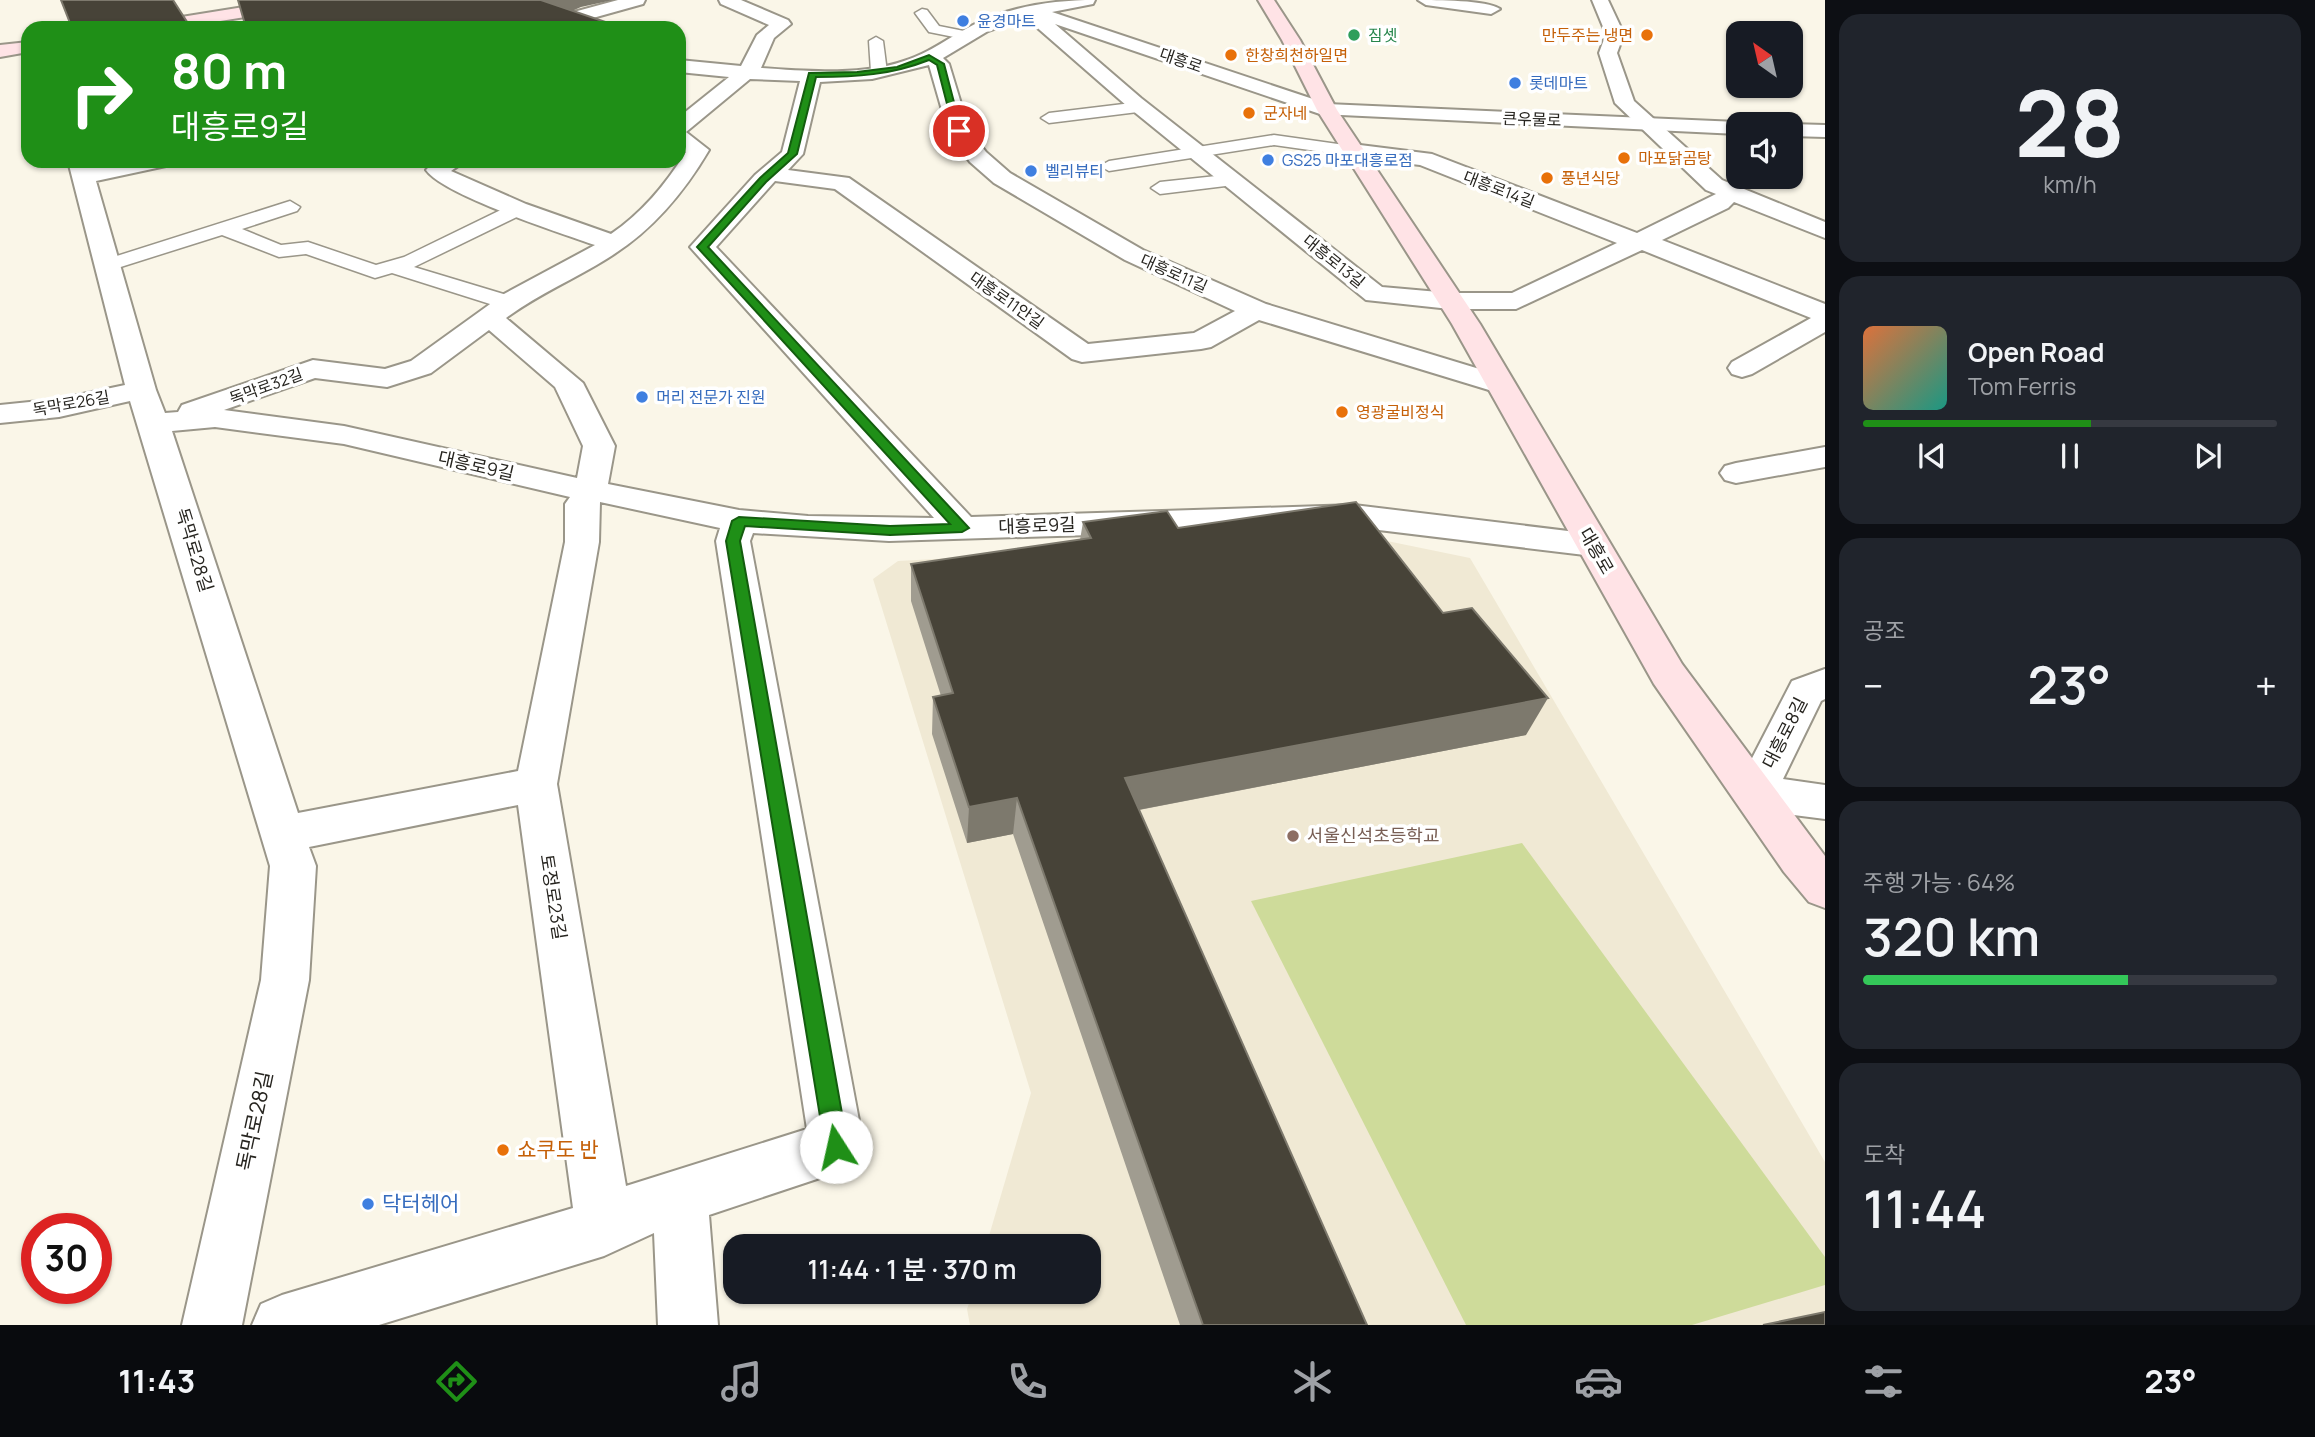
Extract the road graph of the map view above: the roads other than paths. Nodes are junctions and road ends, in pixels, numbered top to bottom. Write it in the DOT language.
graph roads {
  1 [pos="319,0"];
  2 [pos="637,0"];
  3 [pos="726,0"];
  4 [pos="1087,0"];
  5 [pos="1266,0"];
  6 [pos="1426,0"];
  7 [pos="1600,0"];
  8 [pos="1491,11"];
  9 [pos="1036,12"];
  10 [pos="922,13"];
  11 [pos="188,21"];
  12 [pos="568,21"];
  13 [pos="969,36"];
  14 [pos="876,41"];
  15 [pos="21,48"];
  16 [pos="0,51"];
  17 [pos="929,57"];
  18 [pos="686,67"];
  19 [pos="879,72"];
  20 [pos="744,73"];
  21 [pos="812,74"];
  22 [pos="1140,107"];
  23 [pos="1326,110"];
  24 [pos="1049,118"];
  25 [pos="686,122"];
  26 [pos="1651,124"];
  27 [pos="1726,127"];
  28 [pos="1803,130"];
  29 [pos="1825,131"];
  30 [pos="686,142"];
  31 [pos="1352,151"];
  32 [pos="1199,153"];
  33 [pos="1109,166"];
  34 [pos="83,168"];
  35 [pos="441,168"];
  36 [pos="769,174"];
  37 [pos="1235,180"];
  38 [pos="1160,188"];
  39 [pos="1731,192"];
  40 [pos="290,207"];
  41 [pos="518,209"];
  42 [pos="225,229"];
  43 [pos="1825,231"];
  44 [pos="613,243"];
  45 [pos="1642,243"];
  46 [pos="108,265"];
  47 [pos="393,267"];
  48 [pos="1450,300"];
  49 [pos="1256,310"];
  50 [pos="499,311"];
  51 [pos="1825,314"];
  52 [pos="1825,321"];
  53 [pos="1742,368"];
  54 [pos="1499,384"];
  55 [pos="148,406"];
  56 [pos="0,414"];
  57 [pos="1825,457"];
  58 [pos="1736,473"];
  59 [pos="591,490"];
  60 [pos="739,521"];
  61 [pos="962,528"];
  62 [pos="1593,545"];
  63 [pos="1825,683"];
  64 [pos="536,784"];
  65 [pos="1755,793"];
  66 [pos="1825,802"];
  67 [pos="283,834"];
  68 [pos="1825,888"];
  69 [pos="680,1197"];
  70 [pos="604,1227"];
  71 [pos="212,1325"];
  72 [pos="282,1325"];
  73 [pos="688,1325"];
  1 -- 11 [label="main road"];
  2 -- 12 [label="street"];
  3 -- 20 [label="street"];
  4 -- 9 [label="street"];
  5 -- 23 [label="main road, 대흥로"];
  6 -- 8 [label="street"];
  7 -- 26 [label="street"];
  9 -- 13 [label="street"];
  9 -- 22 [label="street, 대흥로13길"];
  9 -- 23 [label="street, 대흥로"];
  10 -- 13 [label="lane"];
  13 -- 17 [label="street"];
  14 -- 19 [label="lane"];
  15 -- 16 [label="main road"];
  17 -- 19 [label="street"];
  17 -- 49 [label="street, 대흥로11길"];
  18 -- 20 [label="street"];
  19 -- 21 [label="street"];
  20 -- 21 [label="street"];
  20 -- 25 [label="street"];
  21 -- 36 [label="street"];
  22 -- 24 [label="lane"];
  22 -- 32 [label="street, 대흥로13길"];
  23 -- 26 [label="street, 큰우물로"];
  23 -- 31 [label="main road, 대흥로"];
  26 -- 27 [label="street, 큰우물로"];
  26 -- 39 [label="street"];
  28 -- 29 [label="street"];
  30 -- 44 [label="street, 독막로32길"];
  31 -- 32 [label="lane"];
  31 -- 45 [label="street, 대흥로14길"];
  31 -- 48 [label="main road, 대흥로"];
  32 -- 33 [label="lane"];
  32 -- 37 [label="street, 대흥로13길"];
  34 -- 46 [label="street, 독막로28길"];
  35 -- 41 [label="street"];
  36 -- 49 [label="street, 대흥로11안길"];
  36 -- 61 [label="street"];
  37 -- 38 [label="lane"];
  37 -- 48 [label="street, 대흥로13길"];
  39 -- 43 [label="street"];
  39 -- 45 [label="street"];
  40 -- 42 [label="lane"];
  41 -- 44 [label="street"];
  41 -- 47 [label="lane"];
  42 -- 46 [label="lane"];
  42 -- 47 [label="lane"];
  44 -- 50 [label="street, 독막로32길"];
  45 -- 48 [label="street"];
  45 -- 51 [label="street, 대흥로14길"];
  46 -- 55 [label="street, 독막로28길"];
  47 -- 50 [label="lane"];
  48 -- 54 [label="main road, 대흥로"];
  49 -- 54 [label="street, 대흥로11길"];
  50 -- 55 [label="street, 독막로32길"];
  50 -- 59 [label="street"];
  52 -- 53 [label="street"];
  54 -- 62 [label="main road, 대흥로"];
  55 -- 56 [label="street, 독막로26길"];
  55 -- 59 [label="street, 대흥로9길"];
  55 -- 67 [label="street, 독막로28길"];
  57 -- 58 [label="street"];
  59 -- 60 [label="street, 대흥로9길"];
  59 -- 64 [label="street, 토정로23길"];
  60 -- 61 [label="street, 대흥로9길"];
  60 -- 69 [label="street"];
  61 -- 62 [label="street, 대흥로9길"];
  62 -- 65 [label="main road, 대흥로"];
  63 -- 65 [label="street, 대흥로8길"];
  64 -- 67 [label="street"];
  64 -- 70 [label="street, 토정로23길"];
  65 -- 66 [label="street"];
  65 -- 68 [label="main road, 대흥로"];
  67 -- 71 [label="street, 독막로28길"];
  69 -- 70 [label="street"];
  69 -- 73 [label="street"];
  70 -- 72 [label="street"];
}
